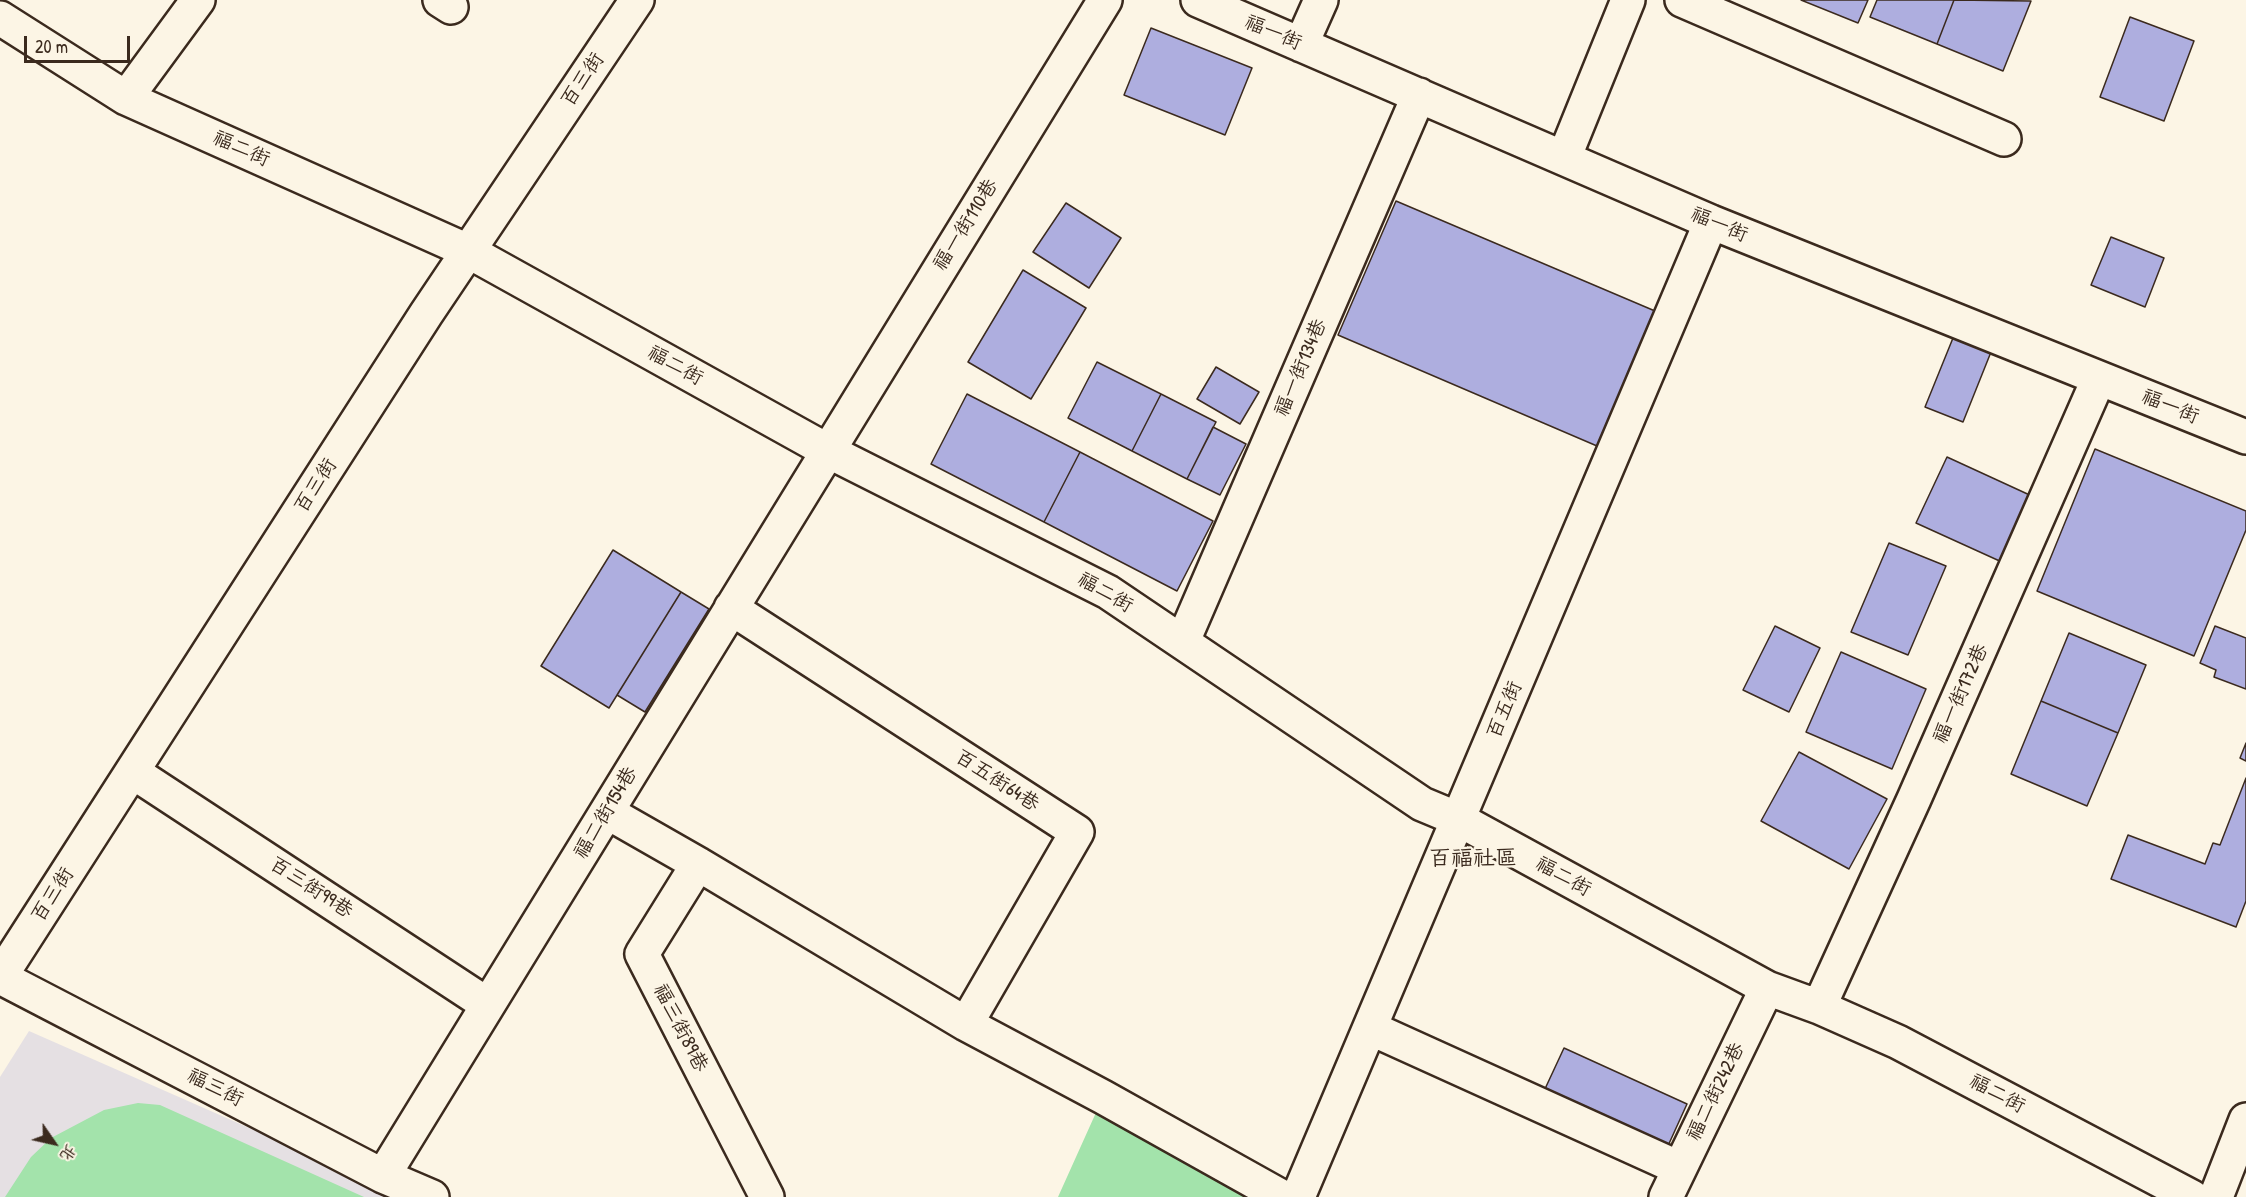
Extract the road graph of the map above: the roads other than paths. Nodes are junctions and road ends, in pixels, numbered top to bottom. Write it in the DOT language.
graph roads {
  1 [pos="198,0"];
  2 [pos="637,0"];
  3 [pos="1105,0"];
  4 [pos="1198,0"];
  5 [pos="1321,0"];
  6 [pos="1628,0"];
  7 [pos="1682,0"];
  8 [pos="0,18"];
  9 [pos="1301,45"];
  10 [pos="1419,95"];
  11 [pos="126,98"];
  12 [pos="2004,139"];
  13 [pos="1564,158"];
  14 [pos="1711,222"];
  15 [pos="468,251"];
  16 [pos="2099,378"];
  17 [pos="2246,437"];
  18 [pos="828,451"];
  19 [pos="731,608"];
  20 [pos="1183,641"];
  21 [pos="133,772"];
  22 [pos="607,812"];
  23 [pos="1458,819"];
  24 [pos="698,864"];
  25 [pos="0,977"];
  26 [pos="1767,988"];
  27 [pos="488,1005"];
  28 [pos="1819,1008"];
  29 [pos="966,1024"];
  30 [pos="1370,1029"];
  31 [pos="2246,1120"];
  32 [pos="383,1176"];
  33 [pos="1672,1183"];
  34 [pos="432,1197"];
  35 [pos="767,1197"];
  36 [pos="1282,1197"];
  37 [pos="1298,1197"];
  38 [pos="2192,1197"];
  39 [pos="2216,1197"];
  1 -- 11 [label="street"];
  2 -- 15 [label="street, 百三街"];
  3 -- 18 [label="street, 福一街110巷"];
  4 -- 9 [label="street, 福一街"];
  5 -- 9 [label="street"];
  6 -- 13 [label="street"];
  7 -- 12 [label="street"];
  8 -- 11 [label="street, 福二街"];
  9 -- 10 [label="street, 福一街"];
  10 -- 13 [label="street, 福一街"];
  10 -- 20 [label="street, 福一街134巷"];
  11 -- 15 [label="street, 福二街"];
  13 -- 14 [label="street, 福一街"];
  14 -- 16 [label="street, 福一街"];
  14 -- 23 [label="street, 百五街"];
  15 -- 18 [label="street, 福二街"];
  15 -- 21 [label="street, 百三街"];
  16 -- 17 [label="street, 福一街"];
  16 -- 28 [label="street, 福一街172巷"];
  18 -- 19 [label="street, 福二街154巷"];
  18 -- 20 [label="street, 福二街"];
  19 -- 22 [label="street, 福二街154巷"];
  19 -- 29 [label="street, 百五街64巷"];
  20 -- 23 [label="street, 福二街"];
  21 -- 25 [label="street, 百三街"];
  21 -- 27 [label="street, 百三街99巷"];
  22 -- 24 [label="street"];
  22 -- 27 [label="street, 福二街154巷"];
  23 -- 26 [label="street, 福二街"];
  23 -- 30 [label="street, 百五街"];
  24 -- 29 [label="street"];
  24 -- 35 [label="street, 福三街89巷"];
  25 -- 32 [label="street, 福三街"];
  26 -- 28 [label="street, 福二街"];
  26 -- 33 [label="street, 福二街242巷"];
  27 -- 32 [label="street, 福二街154巷"];
  28 -- 38 [label="street, 福二街"];
  29 -- 36 [label="street"];
  30 -- 33 [label="street"];
  30 -- 37 [label="street, 百五街"];
  31 -- 39 [label="street"];
  32 -- 34 [label="street, 福三街"];
}
